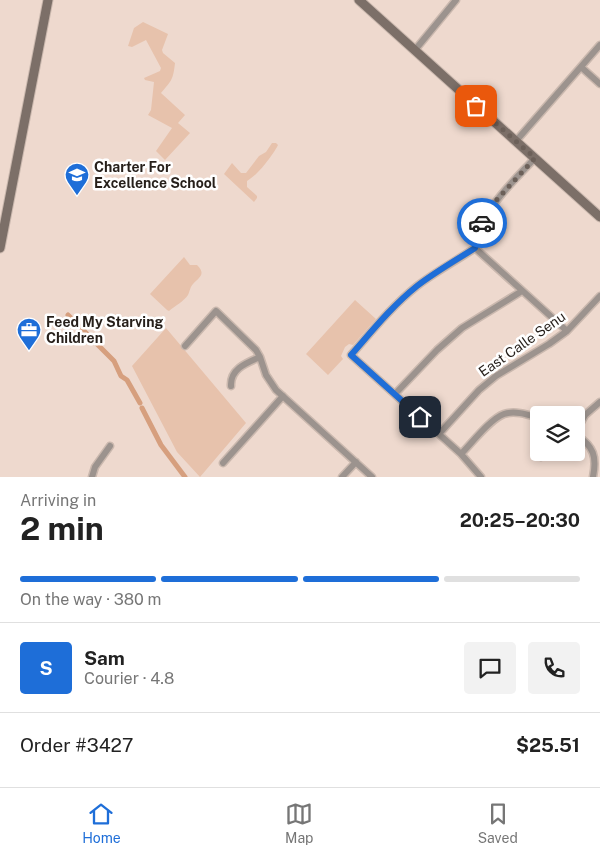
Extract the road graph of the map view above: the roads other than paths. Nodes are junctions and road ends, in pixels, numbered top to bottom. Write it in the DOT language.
graph roads {
  1 [pos="48,0"];
  2 [pos="359,0"];
  3 [pos="456,0"];
  4 [pos="600,46"];
  5 [pos="414,50"];
  6 [pos="581,67"];
  7 [pos="600,84"];
  8 [pos="516,141"];
  9 [pos="535,158"];
  10 [pos="597,214"];
  11 [pos="1,244"];
  12 [pos="475,248"];
  13 [pos="522,291"];
  14 [pos="600,296"];
  15 [pos="567,331"];
  16 [pos="186,346"];
  17 [pos="260,357"];
  18 [pos="231,386"];
  19 [pos="395,394"];
  20 [pos="283,396"];
  21 [pos="600,402"];
  22 [pos="585,415"];
  23 [pos="530,416"];
  24 [pos="439,434"];
  25 [pos="585,443"];
  26 [pos="110,446"];
  27 [pos="461,454"];
  28 [pos="356,462"];
  29 [pos="223,463"];
  30 [pos="598,463"];
  31 [pos="92,477"];
  32 [pos="342,477"];
  33 [pos="372,477"];
  34 [pos="482,477"];
  35 [pos="593,477"];
  1 -- 11 [label="street"];
  2 -- 5 [label="street"];
  3 -- 5 [label="street"];
  4 -- 6 [label="street"];
  5 -- 8 [label="street"];
  6 -- 7 [label="street"];
  6 -- 8 [label="street"];
  8 -- 9 [label="street"];
  9 -- 10 [label="street"];
  9 -- 12 [label="street"];
  12 -- 13 [label="street"];
  12 -- 19 [label="street"];
  13 -- 15 [label="street"];
  13 -- 19 [label="street"];
  14 -- 15 [label="street, East Calle Senu"];
  15 -- 24 [label="street, East Calle Senu"];
  16 -- 17 [label="street"];
  17 -- 18 [label="street"];
  17 -- 20 [label="street"];
  19 -- 24 [label="street"];
  20 -- 28 [label="street"];
  20 -- 29 [label="street"];
  21 -- 22 [label="street"];
  23 -- 27 [label="street"];
  24 -- 27 [label="street"];
  25 -- 30 [label="street"];
  26 -- 31 [label="street"];
  27 -- 34 [label="street"];
  28 -- 32 [label="street"];
  28 -- 33 [label="street"];
  30 -- 35 [label="street"];
}
